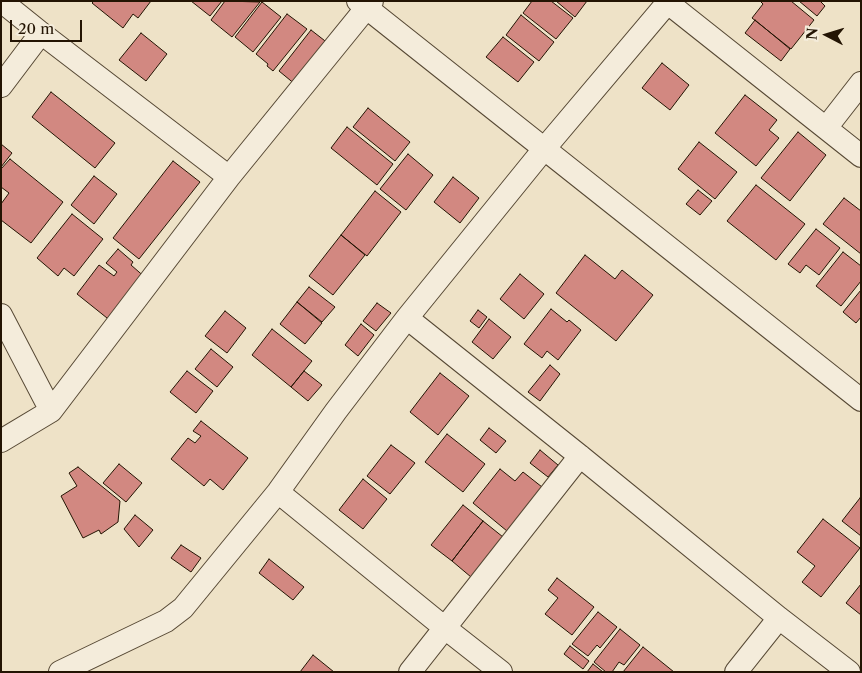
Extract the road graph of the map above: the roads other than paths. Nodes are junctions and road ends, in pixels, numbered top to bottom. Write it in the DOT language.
graph roads {
  1 [pos="1,1"];
  2 [pos="669,2"];
  3 [pos="366,4"];
  4 [pos="40,33"];
  5 [pos="861,83"];
  6 [pos="1,86"];
  7 [pos="826,128"];
  8 [pos="544,149"];
  9 [pos="861,156"];
  10 [pos="229,177"];
  11 [pos="1,315"];
  12 [pos="407,318"];
  13 [pos="861,400"];
  14 [pos="51,411"];
  15 [pos="1,441"];
  16 [pos="580,456"];
  17 [pos="278,492"];
  18 [pos="780,618"];
  19 [pos="445,628"];
  20 [pos="60,672"];
  21 [pos="410,672"];
  22 [pos="501,672"];
  23 [pos="736,672"];
  24 [pos="849,672"];
  1 -- 4 [label="street"];
  2 -- 7 [label="street"];
  2 -- 8 [label="street"];
  3 -- 8 [label="street"];
  3 -- 10 [label="street"];
  4 -- 6 [label="street"];
  4 -- 10 [label="street"];
  5 -- 7 [label="street"];
  7 -- 9 [label="street"];
  8 -- 12 [label="street"];
  8 -- 13 [label="street"];
  10 -- 14 [label="street"];
  11 -- 14 [label="street"];
  12 -- 16 [label="street"];
  12 -- 17 [label="street"];
  14 -- 15 [label="street"];
  16 -- 18 [label="street"];
  16 -- 19 [label="street"];
  17 -- 19 [label="street"];
  17 -- 20 [label="street"];
  18 -- 23 [label="street"];
  18 -- 24 [label="street"];
  19 -- 21 [label="street"];
  19 -- 22 [label="street"];
}
